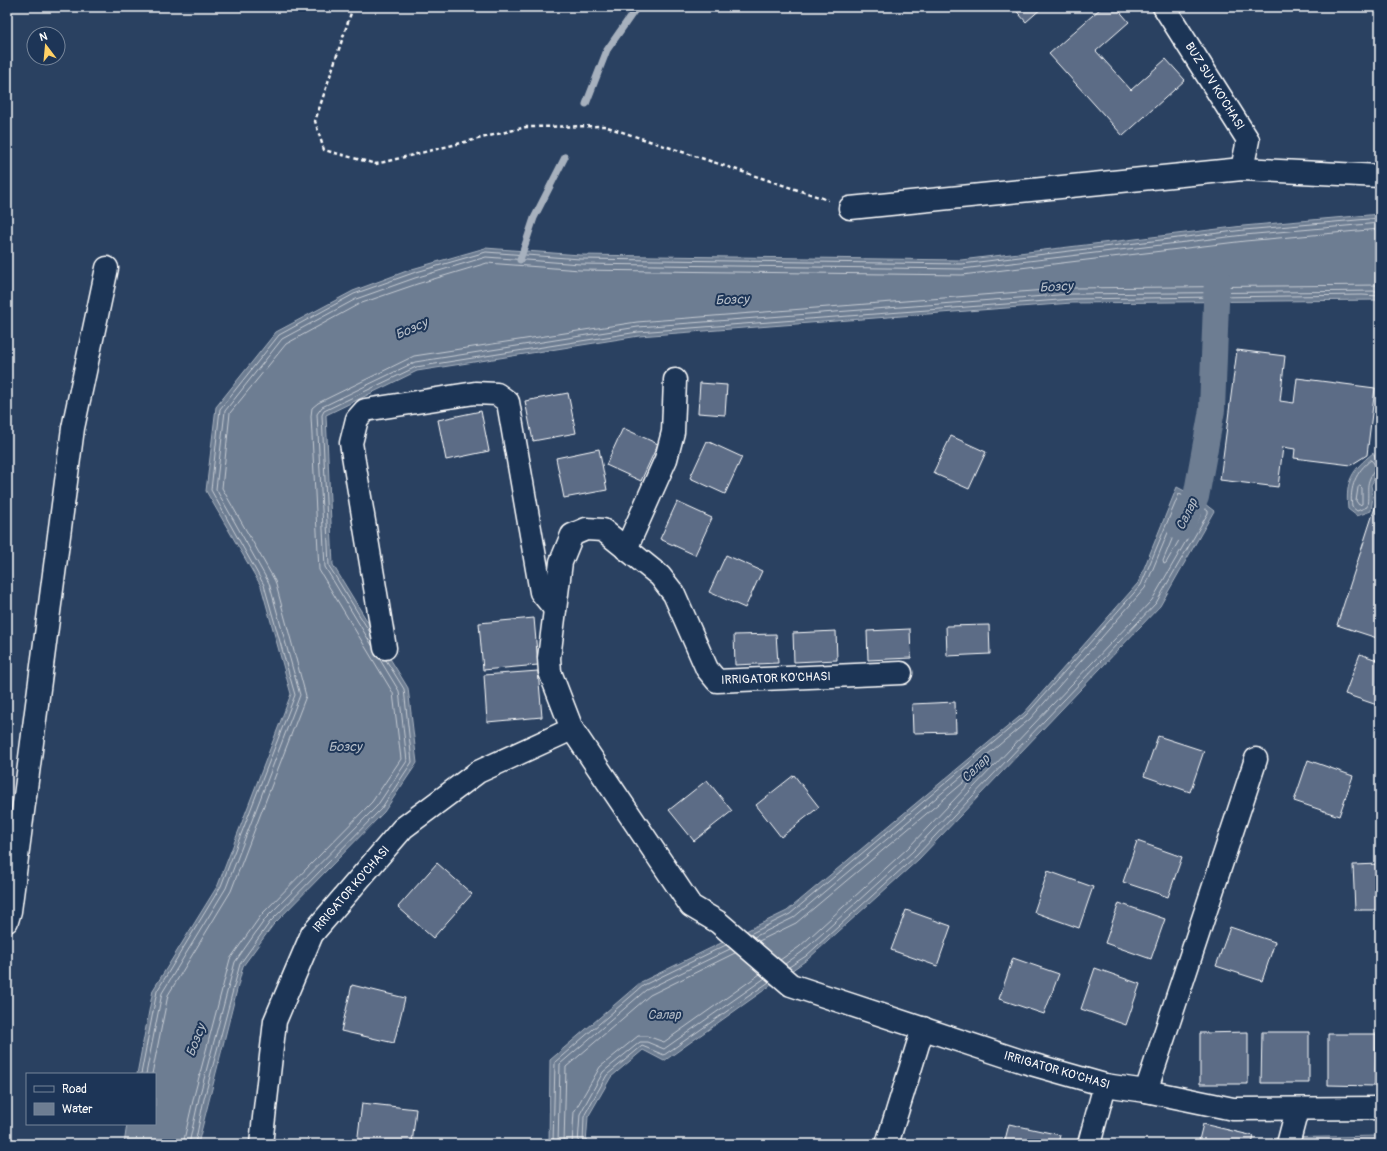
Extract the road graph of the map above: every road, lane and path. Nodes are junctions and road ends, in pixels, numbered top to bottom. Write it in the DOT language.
graph roads {
  1 [pos="353,7"];
  2 [pos="1164,7"];
  3 [pos="1242,169"];
  4 [pos="1380,176"];
  5 [pos="850,208"];
  6 [pos="107,268"];
  7 [pos="675,380"];
  8 [pos="626,549"];
  9 [pos="555,610"];
  10 [pos="385,648"];
  11 [pos="901,674"];
  12 [pos="572,729"];
  13 [pos="1256,759"];
  14 [pos="7,921"];
  15 [pos="923,1028"];
  16 [pos="1105,1085"];
  17 [pos="1146,1091"];
  18 [pos="1380,1108"];
  19 [pos="1297,1110"];
  20 [pos="261,1144"];
  21 [pos="887,1144"];
  22 [pos="1089,1144"];
  23 [pos="1288,1144"];
  1 -- 5 [label="path"];
  2 -- 3 [label="street, BUZ SUV KO'CHASI"];
  3 -- 4 [label="street"];
  3 -- 5 [label="street"];
  6 -- 14 [label="street"];
  7 -- 8 [label="street"];
  8 -- 9 [label="street, IRRIGATOR KO'CHASI"];
  8 -- 11 [label="street, IRRIGATOR KO'CHASI"];
  9 -- 10 [label="street"];
  9 -- 12 [label="street, IRRIGATOR KO'CHASI"];
  12 -- 15 [label="street, IRRIGATOR KO'CHASI"];
  12 -- 20 [label="street, IRRIGATOR KO'CHASI"];
  13 -- 17 [label="street"];
  15 -- 16 [label="street, IRRIGATOR KO'CHASI"];
  15 -- 21 [label="street"];
  16 -- 17 [label="street, IRRIGATOR KO'CHASI"];
  16 -- 22 [label="street"];
  17 -- 19 [label="street, IRRIGATOR KO'CHASI"];
  18 -- 19 [label="street, IRRIGATOR KO'CHASI"];
  19 -- 23 [label="street"];
}
